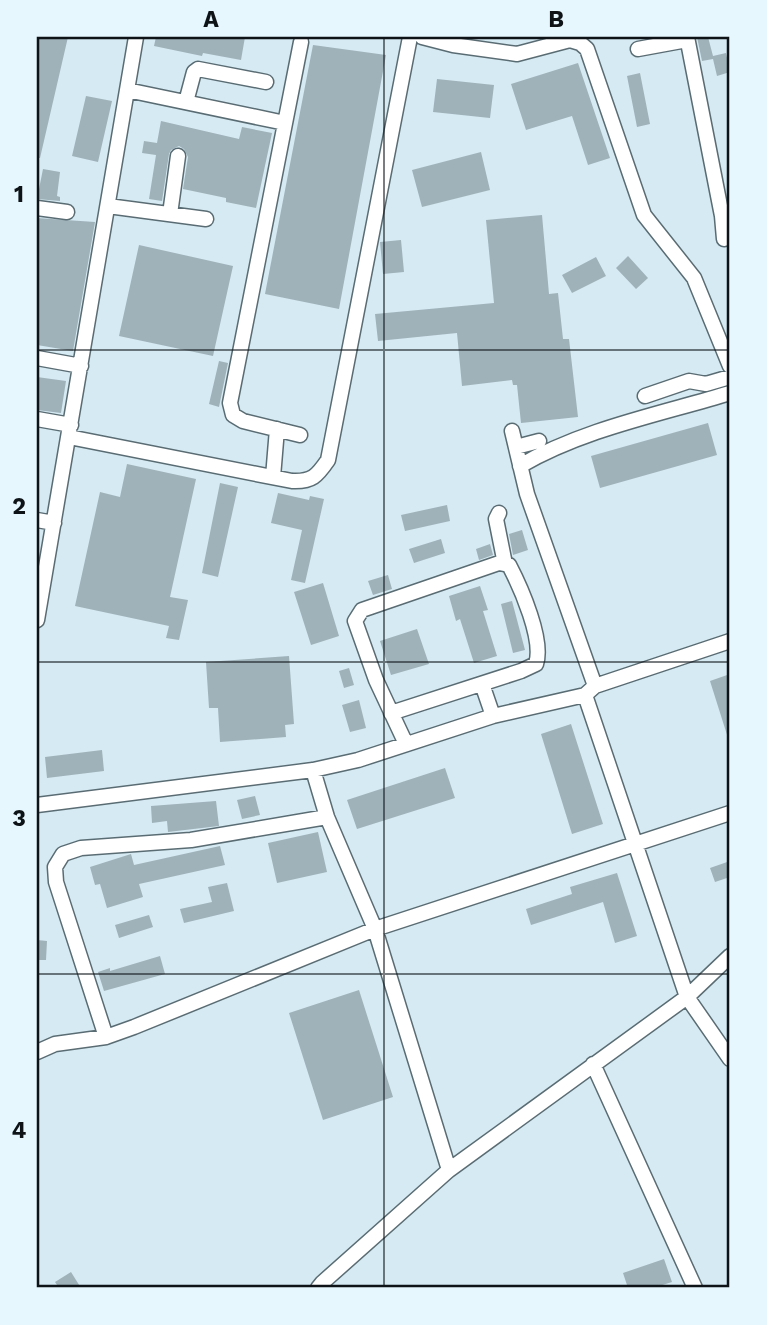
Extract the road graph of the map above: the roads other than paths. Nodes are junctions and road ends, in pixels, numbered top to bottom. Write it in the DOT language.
graph roads {
  1 [pos="136,37"];
  2 [pos="410,37"];
  3 [pos="422,37"];
  4 [pos="485,37"];
  5 [pos="687,38"];
  6 [pos="301,42"];
  7 [pos="470,46"];
  8 [pos="638,49"];
  9 [pos="266,82"];
  10 [pos="127,90"];
  11 [pos="186,103"];
  12 [pos="285,123"];
  13 [pos="178,156"];
  14 [pos="108,206"];
  15 [pos="37,208"];
  16 [pos="67,212"];
  17 [pos="170,214"];
  18 [pos="206,219"];
  19 [pos="724,239"];
  20 [pos="37,358"];
  21 [pos="81,366"];
  22 [pos="730,366"];
  23 [pos="730,377"];
  24 [pos="730,393"];
  25 [pos="645,396"];
  26 [pos="37,419"];
  27 [pos="277,429"];
  28 [pos="70,431"];
  29 [pos="512,431"];
  30 [pos="300,435"];
  31 [pos="539,441"];
  32 [pos="516,447"];
  33 [pos="520,466"];
  34 [pos="272,477"];
  35 [pos="499,513"];
  36 [pos="37,520"];
  37 [pos="54,523"];
  38 [pos="505,564"];
  39 [pos="37,620"];
  40 [pos="730,641"];
  41 [pos="482,684"];
  42 [pos="590,690"];
  43 [pos="391,713"];
  44 [pos="493,716"];
  45 [pos="405,744"];
  46 [pos="313,770"];
  47 [pos="37,805"];
  48 [pos="730,813"];
  49 [pos="327,817"];
  50 [pos="634,845"];
  51 [pos="375,929"];
  52 [pos="730,956"];
  53 [pos="687,998"];
  54 [pos="106,1037"];
  55 [pos="37,1052"];
  56 [pos="730,1059"];
  57 [pos="593,1064"];
  58 [pos="449,1170"];
  59 [pos="318,1288"];
  60 [pos="695,1288"];
  1 -- 10 [label="street"];
  2 -- 34 [label="street"];
  3 -- 7 [label="street"];
  4 -- 7 [label="street"];
  5 -- 8 [label="street"];
  5 -- 19 [label="street"];
  6 -- 12 [label="street"];
  7 -- 22 [label="street"];
  9 -- 11 [label="street"];
  10 -- 11 [label="street"];
  10 -- 14 [label="street"];
  11 -- 12 [label="street"];
  12 -- 27 [label="street"];
  13 -- 17 [label="street"];
  14 -- 17 [label="street"];
  14 -- 21 [label="street"];
  15 -- 16 [label="street"];
  17 -- 18 [label="street"];
  20 -- 21 [label="street"];
  21 -- 28 [label="street"];
  23 -- 25 [label="street"];
  24 -- 33 [label="street"];
  26 -- 28 [label="street"];
  27 -- 30 [label="street"];
  27 -- 34 [label="street"];
  28 -- 34 [label="street"];
  28 -- 37 [label="street"];
  29 -- 32 [label="street"];
  31 -- 32 [label="street"];
  32 -- 33 [label="street"];
  33 -- 42 [label="street"];
  35 -- 38 [label="street"];
  36 -- 37 [label="street"];
  37 -- 39 [label="street"];
  38 -- 41 [label="street"];
  38 -- 43 [label="street"];
  40 -- 42 [label="street"];
  41 -- 43 [label="street"];
  41 -- 44 [label="street"];
  42 -- 44 [label="street"];
  42 -- 50 [label="street"];
  43 -- 45 [label="street"];
  44 -- 45 [label="street"];
  45 -- 46 [label="street"];
  46 -- 47 [label="street"];
  46 -- 49 [label="street"];
  48 -- 50 [label="street"];
  49 -- 51 [label="street"];
  49 -- 54 [label="street"];
  50 -- 51 [label="street"];
  50 -- 53 [label="street"];
  51 -- 54 [label="street"];
  51 -- 58 [label="street"];
  52 -- 53 [label="street"];
  53 -- 56 [label="street"];
  53 -- 57 [label="street"];
  54 -- 55 [label="street"];
  57 -- 58 [label="street"];
  57 -- 60 [label="street"];
  58 -- 59 [label="street"];
}
